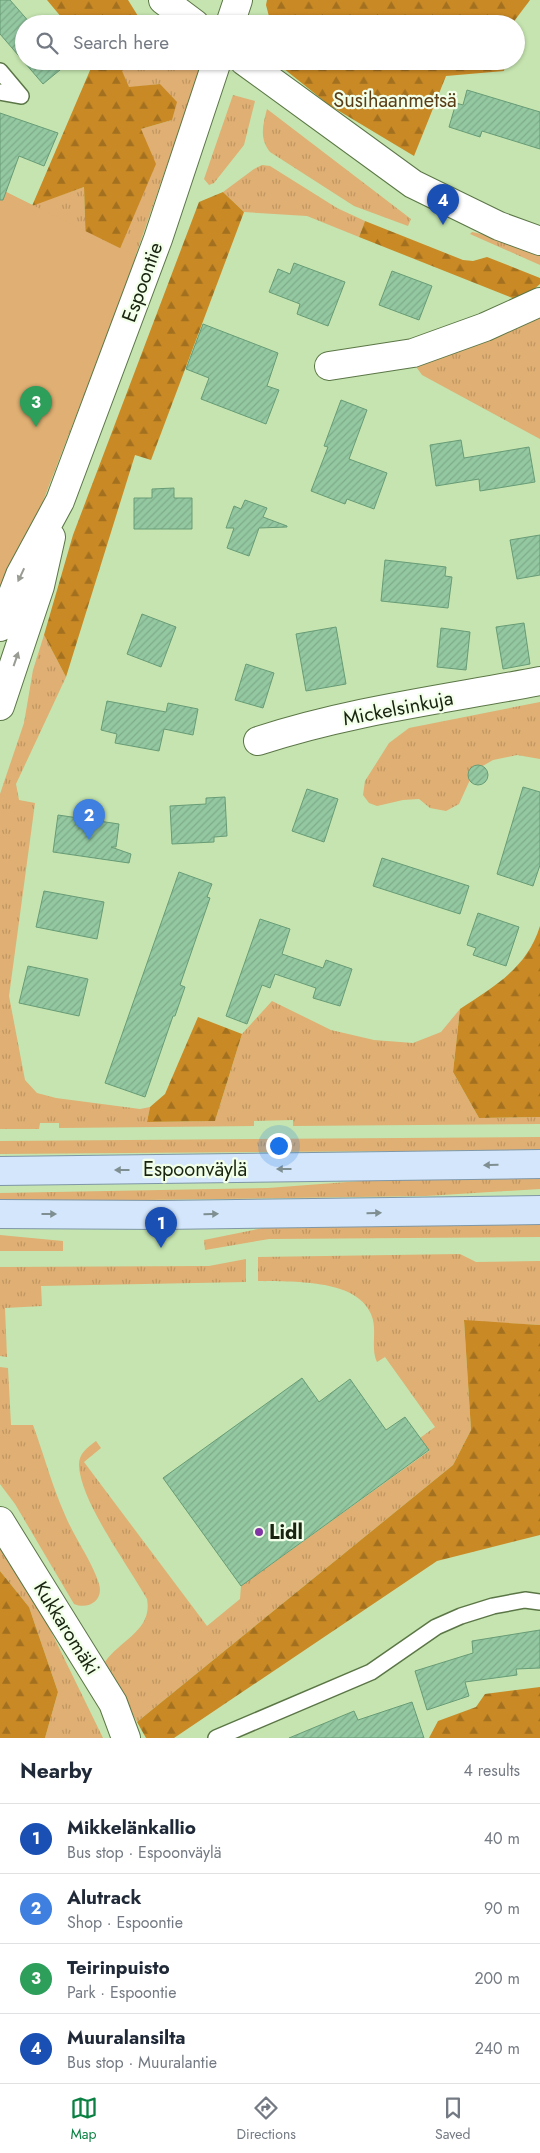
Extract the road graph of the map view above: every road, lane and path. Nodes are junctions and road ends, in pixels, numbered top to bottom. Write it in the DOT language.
graph roads {
  1 [pos="163,0"];
  2 [pos="238,0"];
  3 [pos="183,15"];
  4 [pos="233,15"];
  5 [pos="214,70"];
  6 [pos="256,70"];
  7 [pos="0,71"];
  8 [pos="0,92"];
  9 [pos="540,240"];
  10 [pos="540,302"];
  11 [pos="329,366"];
  12 [pos="60,500"];
  13 [pos="0,627"];
  14 [pos="540,681"];
  15 [pos="0,706"];
  16 [pos="258,741"];
  17 [pos="540,1164"];
  18 [pos="0,1171"];
  19 [pos="540,1210"];
  20 [pos="0,1214"];
  21 [pos="0,1521"];
  22 [pos="540,1602"];
  23 [pos="126,1738"];
  24 [pos="216,1738"];
  1 -- 3 [label="street"];
  2 -- 4 [label="street"];
  5 -- 12 [label="street, Espoontie"];
  6 -- 9 [label="street"];
  7 -- 8 [label="lane"];
  10 -- 11 [label="street"];
  12 -- 13 [label="street, Espoontie, one-way"];
  15 -- 12 [label="street, Espoontie, one-way"];
  14 -- 16 [label="street, Mickelsinkuja"];
  17 -- 18 [label="main road, Espoonväylä, one-way"];
  20 -- 19 [label="main road, one-way"];
  21 -- 23 [label="street, Kukkaromäki"];
  22 -- 24 [label="lane"];
}
